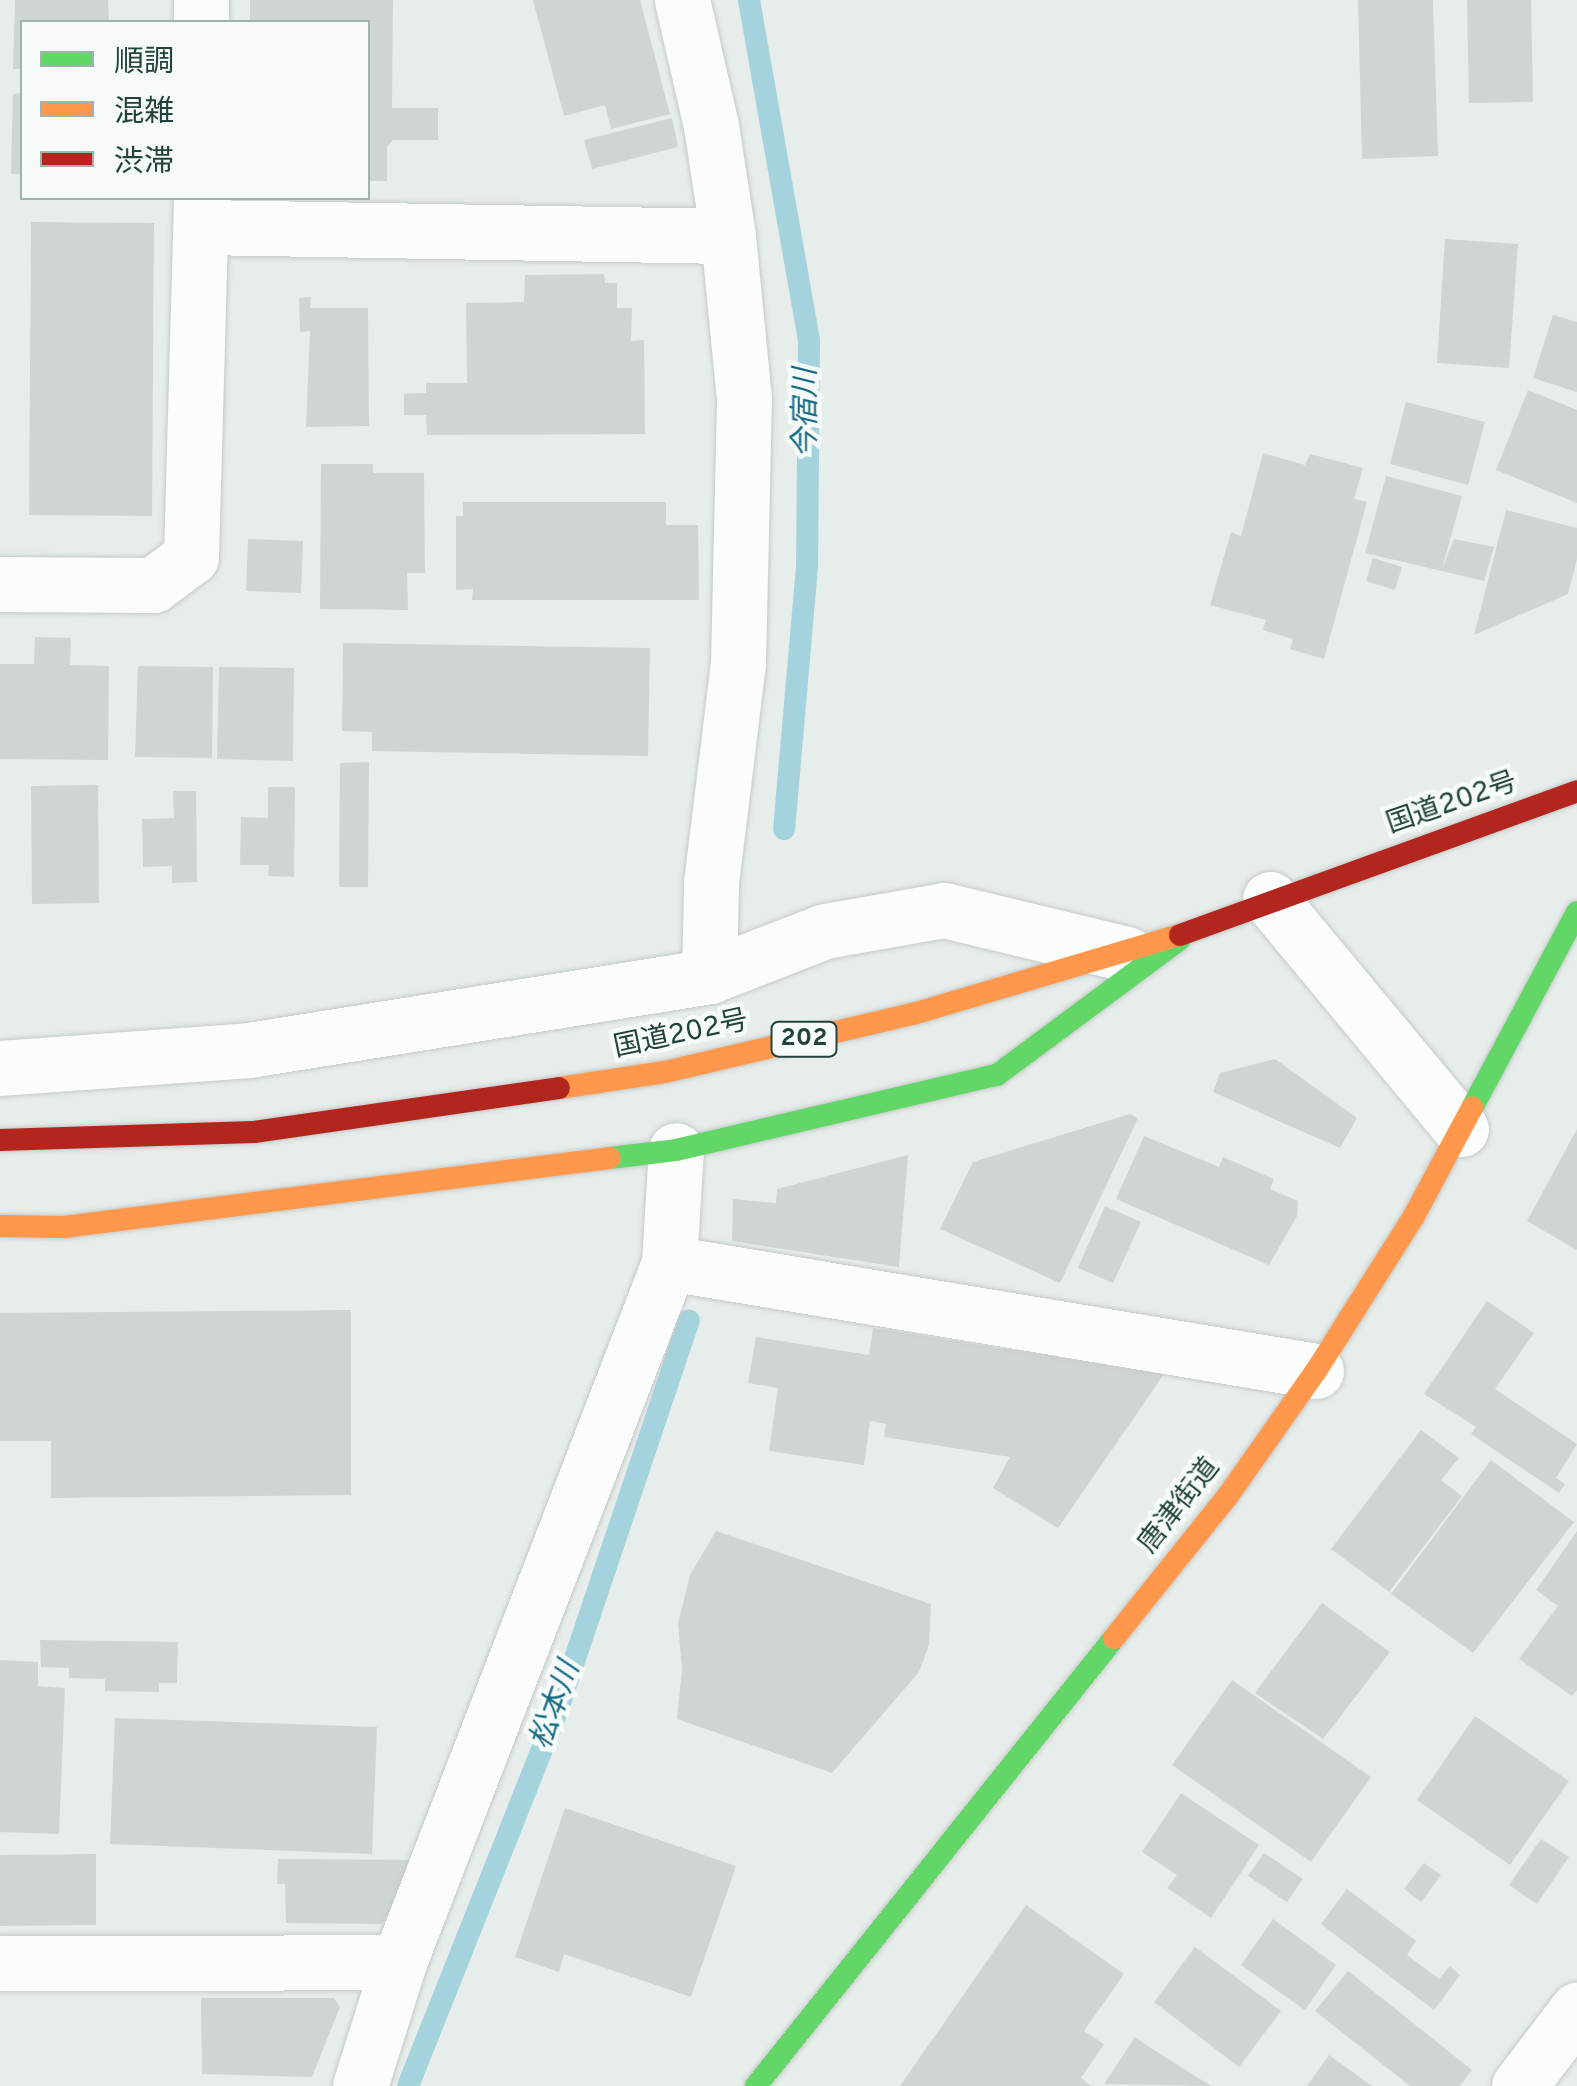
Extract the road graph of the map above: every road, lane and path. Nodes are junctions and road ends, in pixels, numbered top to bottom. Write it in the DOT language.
graph roads {
  1 [pos="682,0"];
  2 [pos="201,212"];
  3 [pos="728,236"];
  4 [pos="0,584"];
  5 [pos="1577,791"];
  6 [pos="1270,899"];
  7 [pos="1577,912"];
  8 [pos="1198,927"];
  9 [pos="1127,954"];
  10 [pos="710,976"];
  11 [pos="0,1068"];
  12 [pos="1461,1129"];
  13 [pos="0,1140"];
  14 [pos="676,1150"];
  15 [pos="0,1226"];
  16 [pos="669,1262"];
  17 [pos="1316,1371"];
  18 [pos="399,1962"];
  19 [pos="0,1963"];
  20 [pos="1577,2010"];
  21 [pos="360,2086"];
  22 [pos="756,2086"];
  23 [pos="1518,2086"];
  1 -- 3 [label="street"];
  2 -- 3 [label="street"];
  2 -- 4 [label="street"];
  3 -- 10 [label="street"];
  5 -- 6 [label="main road, 国道202号 / 202"];
  6 -- 8 [label="main road, 国道202号 / 202"];
  6 -- 12 [label="street"];
  7 -- 12 [label="main road, 唐津街道"];
  8 -- 9 [label="main road, 国道202号 / 202"];
  8 -- 14 [label="main road"];
  9 -- 10 [label="street"];
  9 -- 13 [label="main road, 国道202号 / 202"];
  10 -- 11 [label="street"];
  12 -- 17 [label="main road, 唐津街道"];
  14 -- 15 [label="main road"];
  14 -- 16 [label="street"];
  16 -- 17 [label="street"];
  16 -- 18 [label="street"];
  17 -- 22 [label="main road, 唐津街道"];
  18 -- 19 [label="street"];
  18 -- 21 [label="street"];
  20 -- 23 [label="street"];
}
